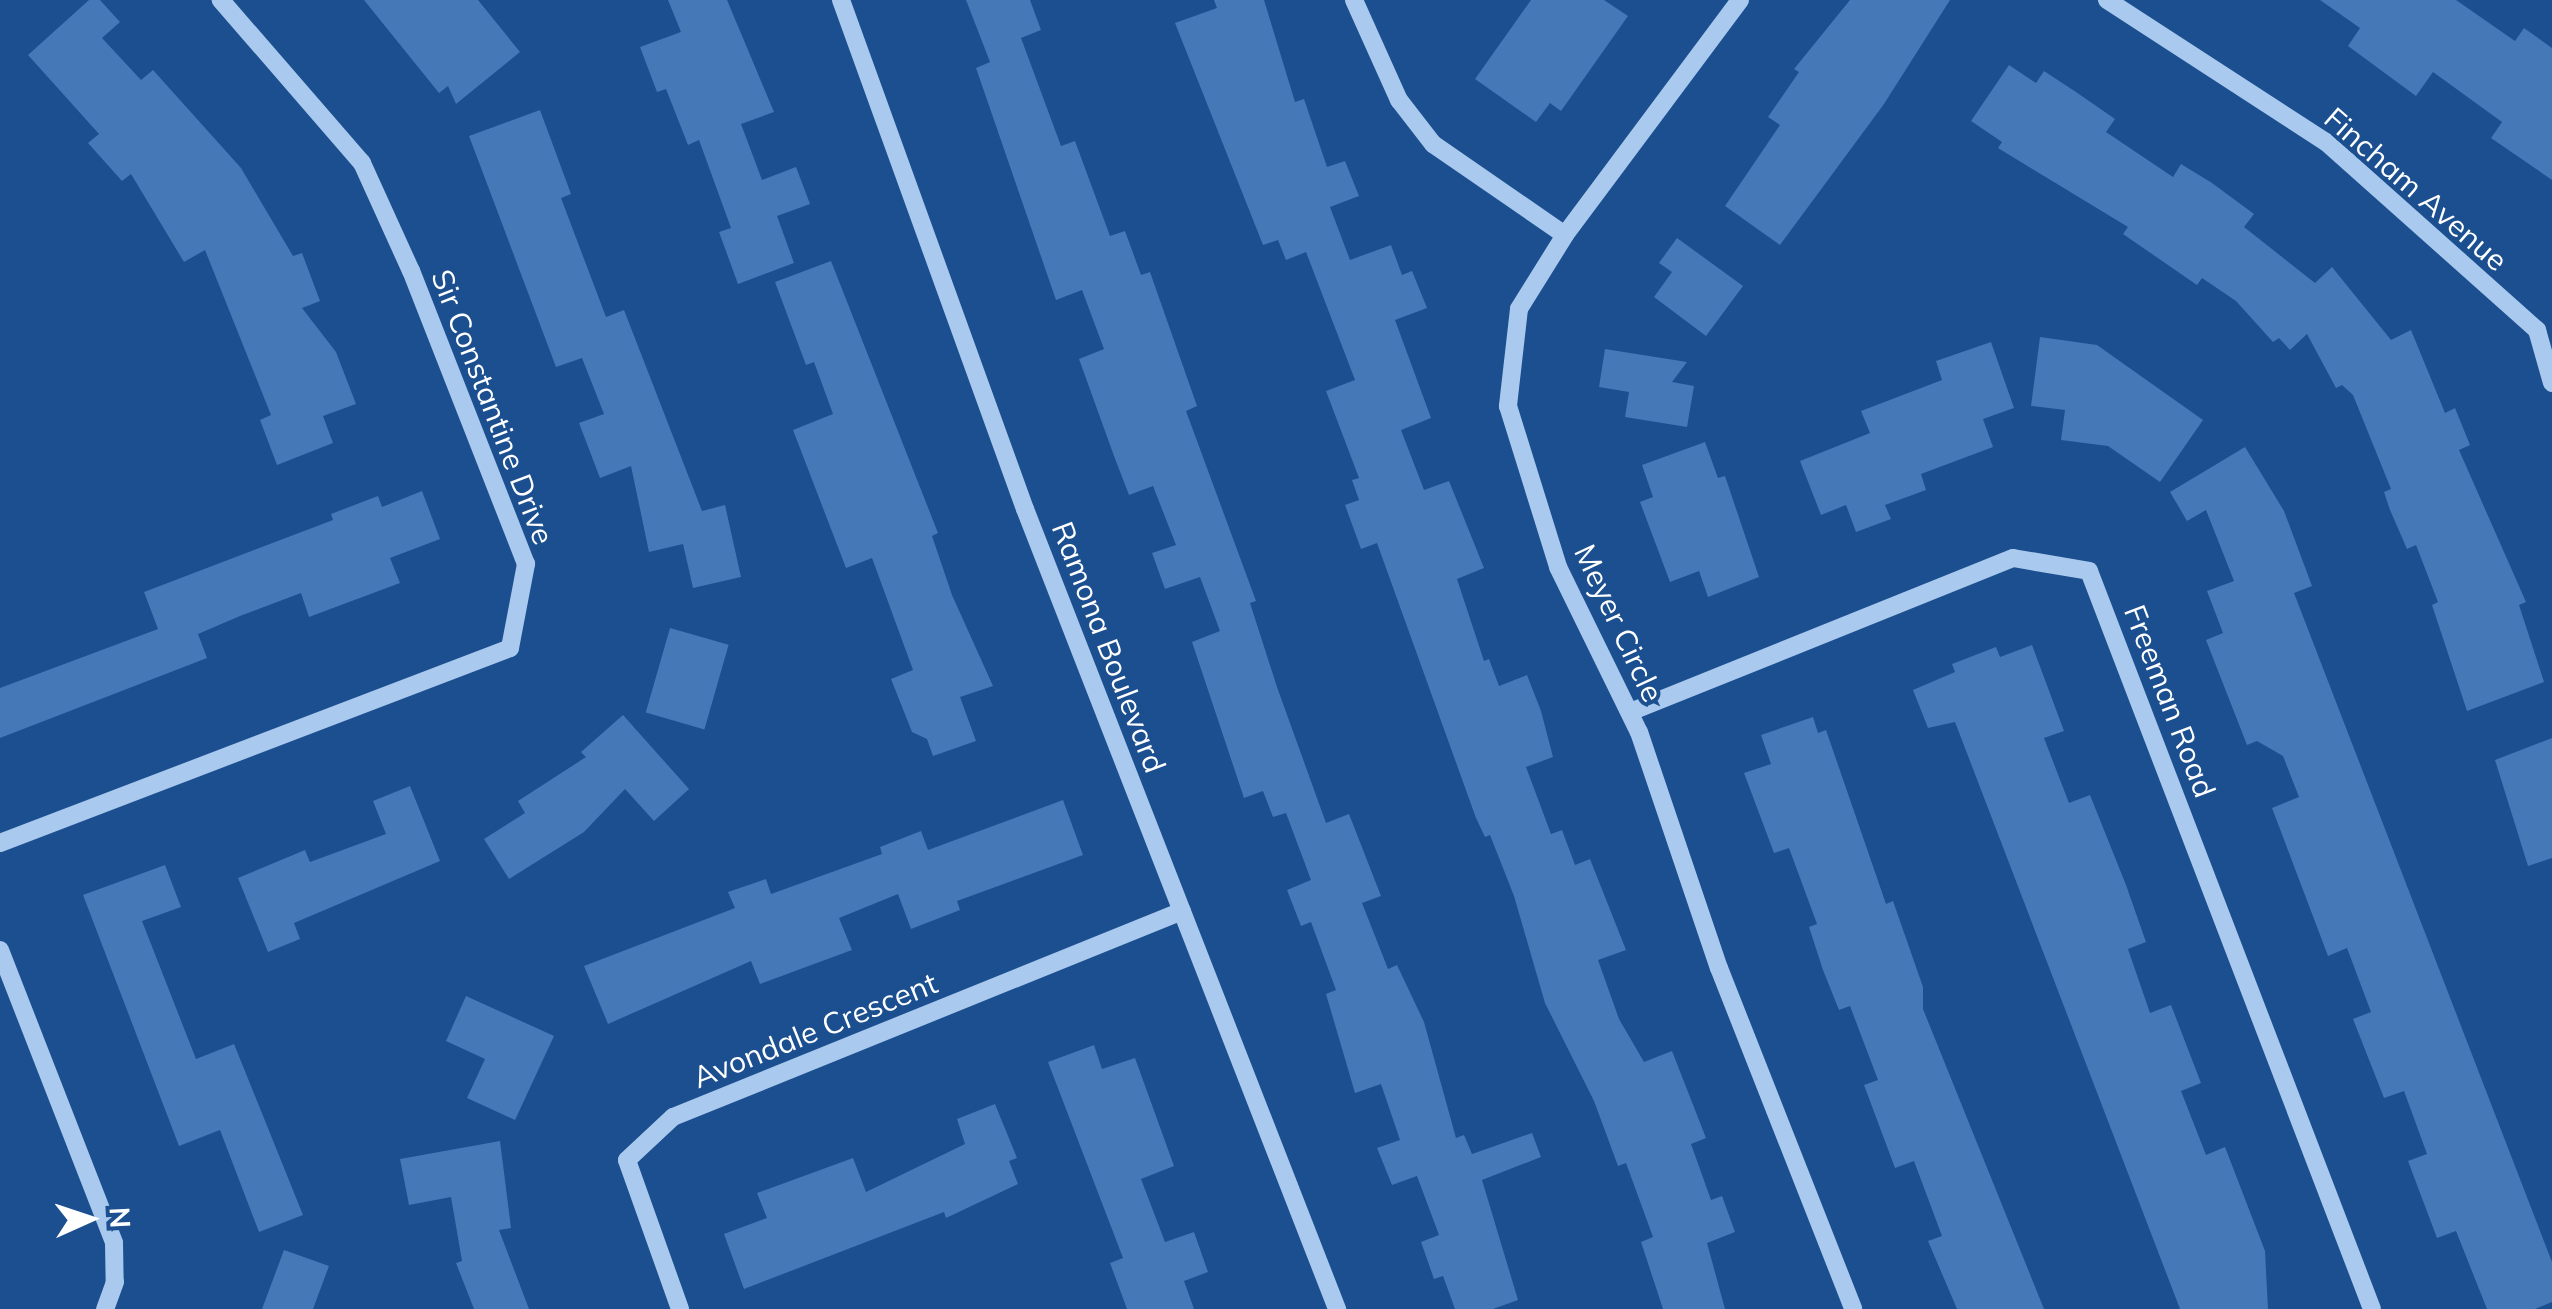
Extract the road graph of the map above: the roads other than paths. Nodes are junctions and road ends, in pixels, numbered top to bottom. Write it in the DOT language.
graph roads {
  1 [pos="222,0"];
  2 [pos="841,0"];
  3 [pos="1354,0"];
  4 [pos="1740,0"];
  5 [pos="2106,0"];
  6 [pos="1565,235"];
  7 [pos="2545,325"];
  8 [pos="2552,383"];
  9 [pos="1630,712"];
  10 [pos="0,843"];
  11 [pos="1182,911"];
  12 [pos="0,950"];
  13 [pos="105,1309"];
  14 [pos="680,1309"];
  15 [pos="1336,1309"];
  16 [pos="1853,1309"];
  17 [pos="2372,1309"];
  1 -- 10 [label="street, Sir Constantine Drive"];
  2 -- 11 [label="street, Ramona Boulevard"];
  3 -- 6 [label="street"];
  4 -- 6 [label="street, Meyer Circle"];
  5 -- 7 [label="street, Fincham Avenue"];
  6 -- 9 [label="street, Meyer Circle"];
  7 -- 8 [label="street, Fincham Avenue"];
  9 -- 16 [label="street, Meyer Circle"];
  9 -- 17 [label="street, Freeman Road"];
  11 -- 14 [label="street, Avondale Crescent"];
  11 -- 15 [label="street, Ramona Boulevard"];
  12 -- 13 [label="street"];
}
